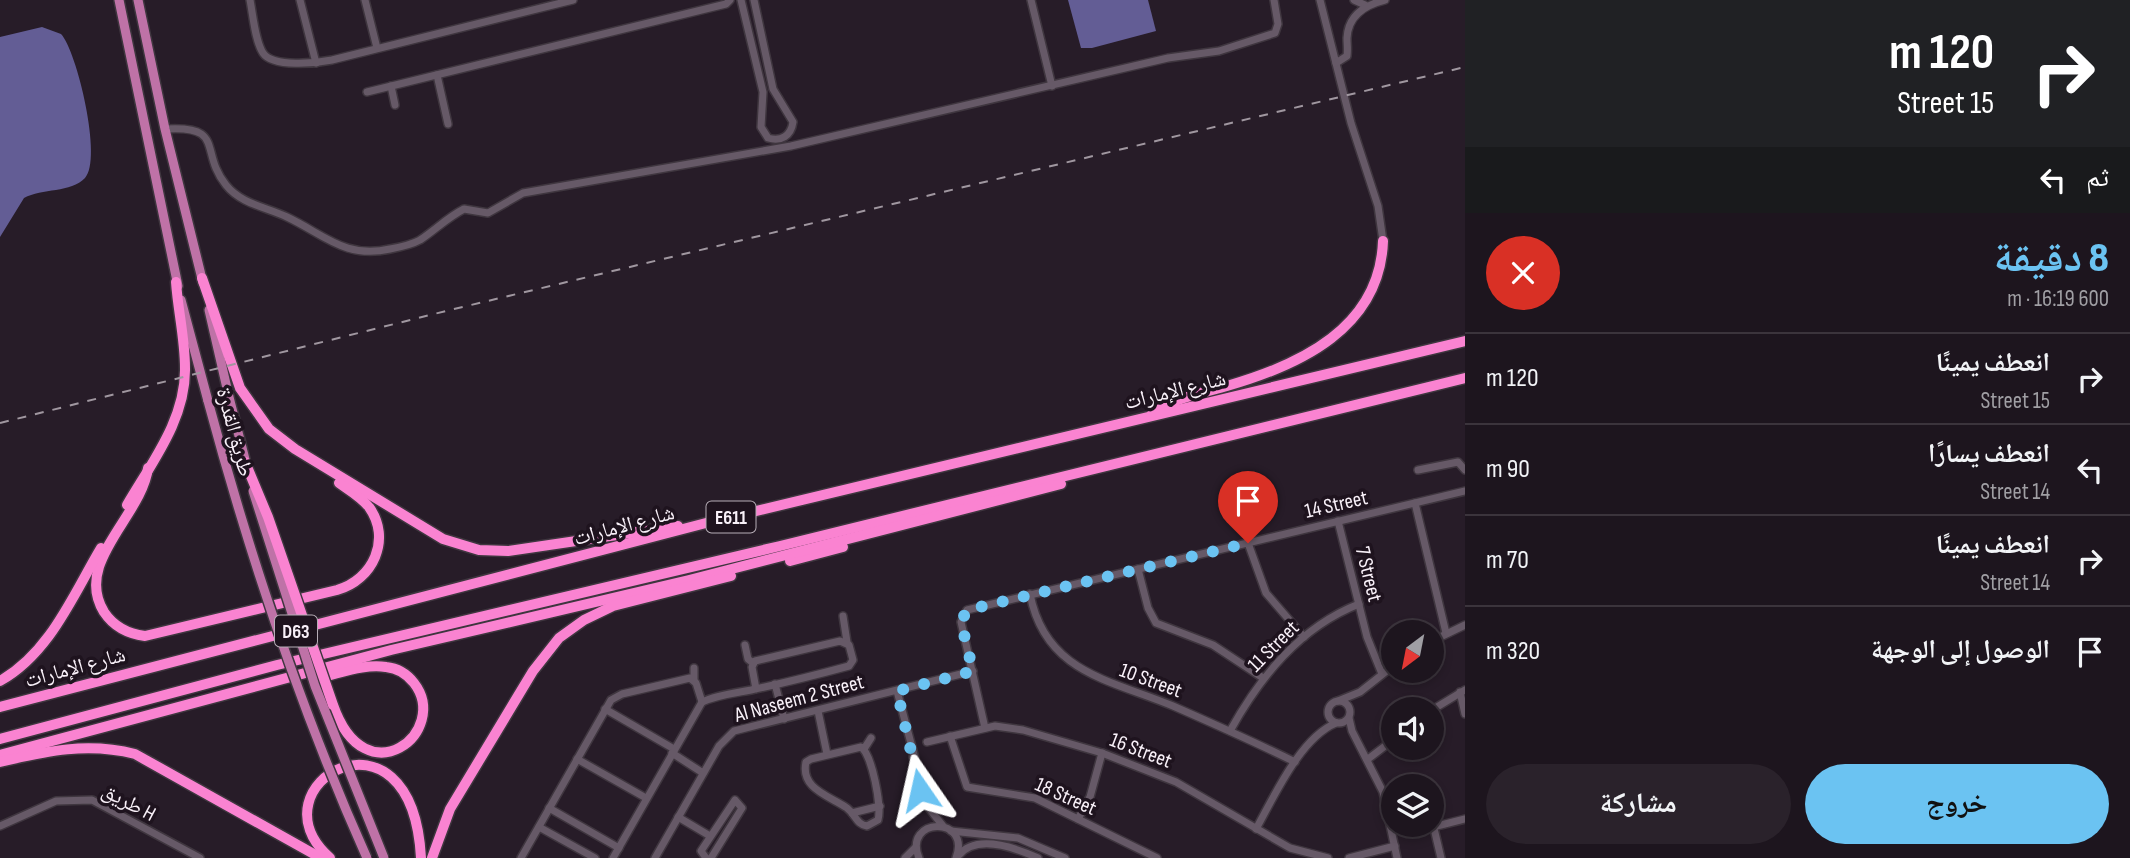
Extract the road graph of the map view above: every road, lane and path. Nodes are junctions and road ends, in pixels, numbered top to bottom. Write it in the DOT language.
graph roads {
  1 [pos="119,0"];
  2 [pos="138,0"];
  3 [pos="250,0"];
  4 [pos="300,0"];
  5 [pos="365,0"];
  6 [pos="573,0"];
  7 [pos="741,0"];
  8 [pos="1031,0"];
  9 [pos="1274,0"];
  10 [pos="1320,0"];
  11 [pos="1354,0"];
  12 [pos="1385,0"];
  13 [pos="556,2"];
  14 [pos="728,2"];
  15 [pos="756,2"];
  16 [pos="1365,5"];
  17 [pos="744,13"];
  18 [pos="377,48"];
  19 [pos="316,63"];
  20 [pos="1336,63"];
  21 [pos="437,75"];
  22 [pos="391,86"];
  23 [pos="1052,86"];
  24 [pos="367,92"];
  25 [pos="395,105"];
  26 [pos="448,124"];
  27 [pos="165,129"];
  28 [pos="1383,241"];
  29 [pos="202,278"];
  30 [pos="176,282"];
  31 [pos="1465,341"];
  32 [pos="1465,378"];
  33 [pos="1149,417"];
  34 [pos="1176,449"];
  35 [pos="305,455"];
  36 [pos="245,462"];
  37 [pos="148,468"];
  38 [pos="1465,470"];
  39 [pos="1418,471"];
  40 [pos="1465,491"];
  41 [pos="1415,503"];
  42 [pos="920,520"];
  43 [pos="1338,521"];
  44 [pos="706,523"];
  45 [pos="1248,543"];
  46 [pos="1138,569"];
  47 [pos="1030,594"];
  48 [pos="1359,604"];
  49 [pos="843,616"];
  50 [pos="1465,625"];
  51 [pos="1446,633"];
  52 [pos="1304,637"];
  53 [pos="847,642"];
  54 [pos="745,645"];
  55 [pos="753,663"];
  56 [pos="694,668"];
  57 [pos="973,671"];
  58 [pos="1381,672"];
  59 [pos="1381,675"];
  60 [pos="1263,678"];
  61 [pos="694,680"];
  62 [pos="0,681"];
  63 [pos="775,684"];
  64 [pos="757,689"];
  65 [pos="897,691"];
  66 [pos="1462,691"];
  67 [pos="1360,692"];
  68 [pos="1338,701"];
  69 [pos="702,702"];
  70 [pos="1444,702"];
  71 [pos="176,706"];
  72 [pos="0,707"];
  73 [pos="605,709"];
  74 [pos="818,711"];
  75 [pos="1349,714"];
  76 [pos="1465,714"];
  77 [pos="1328,716"];
  78 [pos="784,719"];
  79 [pos="1338,723"];
  80 [pos="985,728"];
  81 [pos="1230,730"];
  82 [pos="1320,733"];
  83 [pos="1353,733"];
  84 [pos="950,736"];
  85 [pos="871,738"];
  86 [pos="0,739"];
  87 [pos="927,742"];
  88 [pos="864,749"];
  89 [pos="1381,749"];
  90 [pos="673,751"];
  91 [pos="1102,753"];
  92 [pos="827,754"];
  93 [pos="0,755"];
  94 [pos="577,759"];
  95 [pos="1368,759"];
  96 [pos="0,762"];
  97 [pos="1295,762"];
  98 [pos="703,773"];
  99 [pos="919,776"];
  100 [pos="646,798"];
  101 [pos="880,806"];
  102 [pos="549,808"];
  103 [pos="852,813"];
  104 [pos="678,817"];
  105 [pos="1078,819"];
  106 [pos="1465,819"];
  107 [pos="1444,822"];
  108 [pos="0,827"];
  109 [pos="539,827"];
  110 [pos="943,827"];
  111 [pos="1256,829"];
  112 [pos="951,831"];
  113 [pos="923,832"];
  114 [pos="710,836"];
  115 [pos="1436,837"];
  116 [pos="1395,846"];
  117 [pos="916,847"];
  118 [pos="619,848"];
  119 [pos="957,857"];
  120 [pos="200,858"];
  121 [pos="321,858"];
  122 [pos="332,858"];
  123 [pos="367,858"];
  124 [pos="384,858"];
  125 [pos="420,858"];
  126 [pos="432,858"];
  127 [pos="521,858"];
  128 [pos="595,858"];
  129 [pos="613,858"];
  130 [pos="655,858"];
  131 [pos="708,858"];
  132 [pos="905,858"];
  133 [pos="919,858"];
  134 [pos="1038,858"];
  135 [pos="1065,858"];
  136 [pos="1157,858"];
  137 [pos="1328,858"];
  138 [pos="1349,858"];
  139 [pos="1397,858"];
  140 [pos="1441,858"];
  1 -- 30 [label="main road, طريق القدرة / D63"];
  2 -- 27 [label="main road, طريق القدرة / D63"];
  3 -- 19 [label="street"];
  4 -- 19 [label="street"];
  5 -- 18 [label="street"];
  6 -- 13 [label="street"];
  7 -- 17 [label="street"];
  8 -- 23 [label="street"];
  9 -- 23 [label="street"];
  10 -- 20 [label="street"];
  11 -- 16 [label="street"];
  12 -- 16 [label="street"];
  13 -- 18 [label="street"];
  14 -- 17 [label="street"];
  14 -- 21 [label="street"];
  15 -- 17 [label="street"];
  16 -- 20 [label="street"];
  18 -- 19 [label="street"];
  20 -- 28 [label="street"];
  21 -- 22 [label="street"];
  21 -- 26 [label="street"];
  22 -- 24 [label="street"];
  22 -- 25 [label="street"];
  23 -- 27 [label="street"];
  27 -- 29 [label="main road, طريق القدرة / D63"];
  28 -- 33 [label="highway"];
  29 -- 35 [label="highway"];
  29 -- 36 [label="main road, طريق القدرة / D63, bridge"];
  30 -- 37 [label="highway"];
  30 -- 123 [label="main road, طريق القدرة / D63, bridge"];
  31 -- 33 [label="highway, شارع الإمارات / E611"];
  32 -- 34 [label="highway, E611"];
  33 -- 44 [label="highway, شارع الإمارات / E611"];
  34 -- 42 [label="highway"];
  34 -- 86 [label="highway, E611"];
  35 -- 37 [label="highway"];
  35 -- 44 [label="highway"];
  36 -- 71 [label="highway, bridge"];
  36 -- 124 [label="main road, طريق القدرة / D63, bridge"];
  37 -- 62 [label="highway"];
  38 -- 39 [label="street"];
  40 -- 41 [label="street, 14 Street"];
  41 -- 43 [label="street, 14 Street"];
  41 -- 51 [label="street"];
  42 -- 71 [label="highway"];
  42 -- 126 [label="highway"];
  43 -- 45 [label="street, 14 Street"];
  43 -- 48 [label="street, 7 Street"];
  44 -- 72 [label="highway, شارع الإمارات / E611"];
  45 -- 46 [label="street, 14 Street"];
  45 -- 52 [label="street"];
  46 -- 47 [label="street, 14 Street"];
  46 -- 60 [label="street"];
  47 -- 57 [label="street, 14 Street"];
  47 -- 81 [label="street, 10 Street"];
  48 -- 52 [label="street, 11 Street"];
  48 -- 58 [label="street, 7 Street"];
  49 -- 53 [label="street"];
  50 -- 51 [label="street"];
  52 -- 60 [label="street, 11 Street"];
  53 -- 55 [label="street"];
  53 -- 63 [label="street"];
  54 -- 55 [label="street"];
  55 -- 64 [label="street"];
  56 -- 61 [label="street"];
  57 -- 65 [label="street, Al Naseem 2 Street"];
  57 -- 80 [label="street, 14 Street"];
  59 -- 67 [label="street"];
  60 -- 81 [label="street, 11 Street"];
  61 -- 69 [label="street"];
  61 -- 73 [label="street"];
  63 -- 64 [label="street"];
  63 -- 78 [label="street"];
  64 -- 69 [label="street"];
  65 -- 74 [label="street, Al Naseem 2 Street"];
  65 -- 99 [label="street"];
  66 -- 70 [label="street"];
  66 -- 76 [label="street"];
  67 -- 68 [label="street"];
  67 -- 75 [label="street"];
  68 -- 75 [label="street"];
  68 -- 77 [label="street"];
  69 -- 90 [label="street"];
  71 -- 93 [label="highway"];
  73 -- 90 [label="street"];
  73 -- 94 [label="street"];
  74 -- 78 [label="street, Al Naseem 2 Street"];
  74 -- 92 [label="street"];
  75 -- 79 [label="street"];
  75 -- 83 [label="street"];
  77 -- 79 [label="street"];
  77 -- 82 [label="street"];
  78 -- 98 [label="street, Al Naseem 2 Street"];
  79 -- 82 [label="street"];
  79 -- 83 [label="street"];
  80 -- 84 [label="street, 16 Street"];
  80 -- 91 [label="street, 16 Street"];
  81 -- 97 [label="street, 10 Street"];
  82 -- 97 [label="street"];
  83 -- 95 [label="street"];
  84 -- 87 [label="street, 16 Street"];
  84 -- 105 [label="street, 18 Street"];
  85 -- 88 [label="street"];
  88 -- 92 [label="street"];
  88 -- 101 [label="street"];
  89 -- 95 [label="street"];
  90 -- 98 [label="street"];
  90 -- 100 [label="street"];
  91 -- 105 [label="street"];
  91 -- 111 [label="street, 16 Street"];
  92 -- 103 [label="street"];
  94 -- 100 [label="street"];
  94 -- 102 [label="street"];
  95 -- 116 [label="street"];
  96 -- 121 [label="highway"];
  97 -- 111 [label="street"];
  98 -- 104 [label="street, Al Naseem 2 Street"];
  99 -- 110 [label="street"];
  99 -- 113 [label="street"];
  100 -- 118 [label="street"];
  101 -- 103 [label="street"];
  101 -- 103 [label="street"];
  102 -- 109 [label="street"];
  102 -- 118 [label="street"];
  104 -- 114 [label="street"];
  104 -- 130 [label="street, Al Naseem 2 Street"];
  105 -- 136 [label="street, 18 Street"];
  106 -- 107 [label="street"];
  108 -- 120 [label="street, طريق H"];
  109 -- 127 [label="street"];
  109 -- 128 [label="street"];
  110 -- 112 [label="street"];
  110 -- 113 [label="street"];
  111 -- 137 [label="street, 16 Street"];
  112 -- 119 [label="street"];
  112 -- 135 [label="street"];
  113 -- 117 [label="street"];
  114 -- 131 [label="street"];
  114 -- 131 [label="street"];
  115 -- 140 [label="street"];
  116 -- 138 [label="street"];
  116 -- 139 [label="street"];
  117 -- 132 [label="street"];
  117 -- 133 [label="street"];
  118 -- 129 [label="street"];
  119 -- 134 [label="street"];
  122 -- 125 [label="highway"];
}
